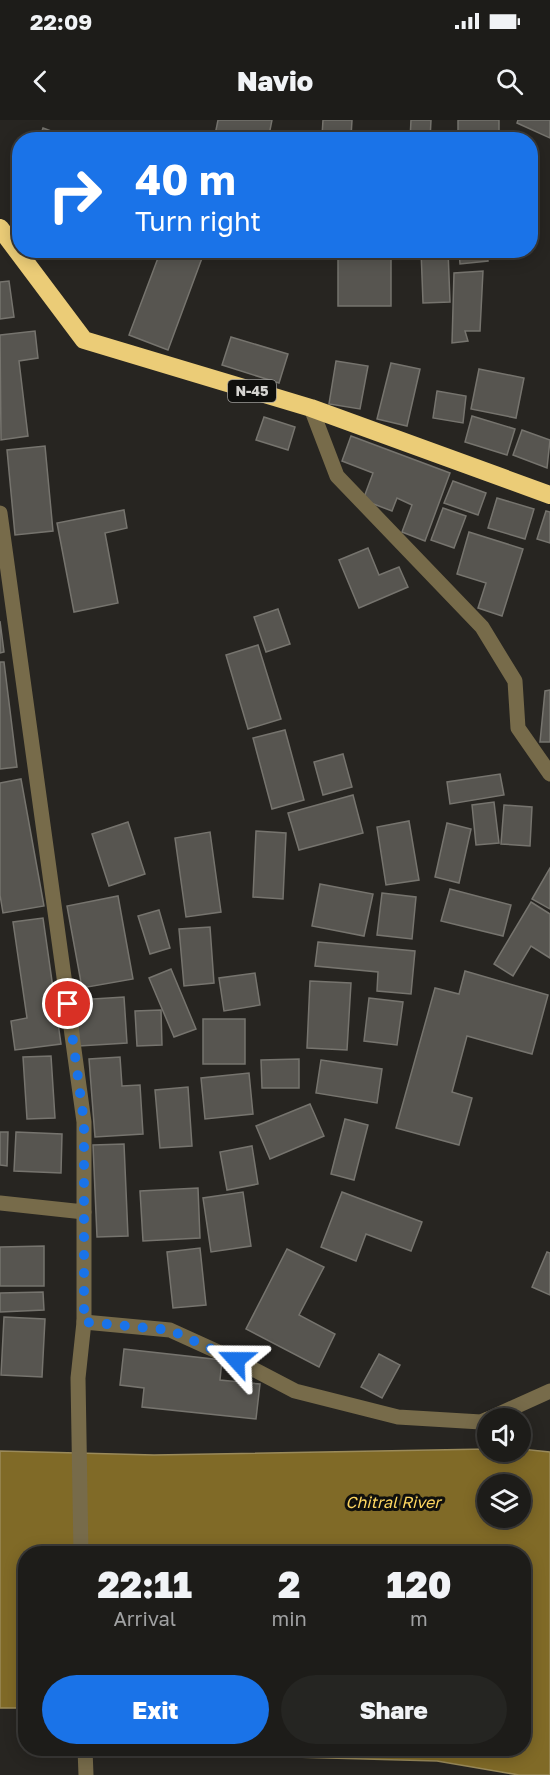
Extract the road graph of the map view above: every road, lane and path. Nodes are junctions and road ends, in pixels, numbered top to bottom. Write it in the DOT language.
graph roads {
  1 [pos="0,228"];
  2 [pos="12,244"];
  3 [pos="22,258"];
  4 [pos="311,408"];
  5 [pos="550,495"];
  6 [pos="0,513"];
  7 [pos="550,774"];
  8 [pos="0,1203"];
  9 [pos="84,1212"];
  10 [pos="84,1322"];
  11 [pos="550,1391"];
  12 [pos="512,1408"];
  13 [pos="477,1422"];
  14 [pos="81,1546"];
  15 [pos="85,1756"];
  16 [pos="86,1775"];
  1 -- 2 [label="highway, N-45"];
  3 -- 4 [label="highway, N-45"];
  4 -- 5 [label="highway, N-45"];
  4 -- 7 [label="street"];
  6 -- 9 [label="street"];
  8 -- 9 [label="street"];
  9 -- 10 [label="street"];
  10 -- 13 [label="street"];
  10 -- 14 [label="street"];
  11 -- 12 [label="street"];
  15 -- 16 [label="street"];
}
